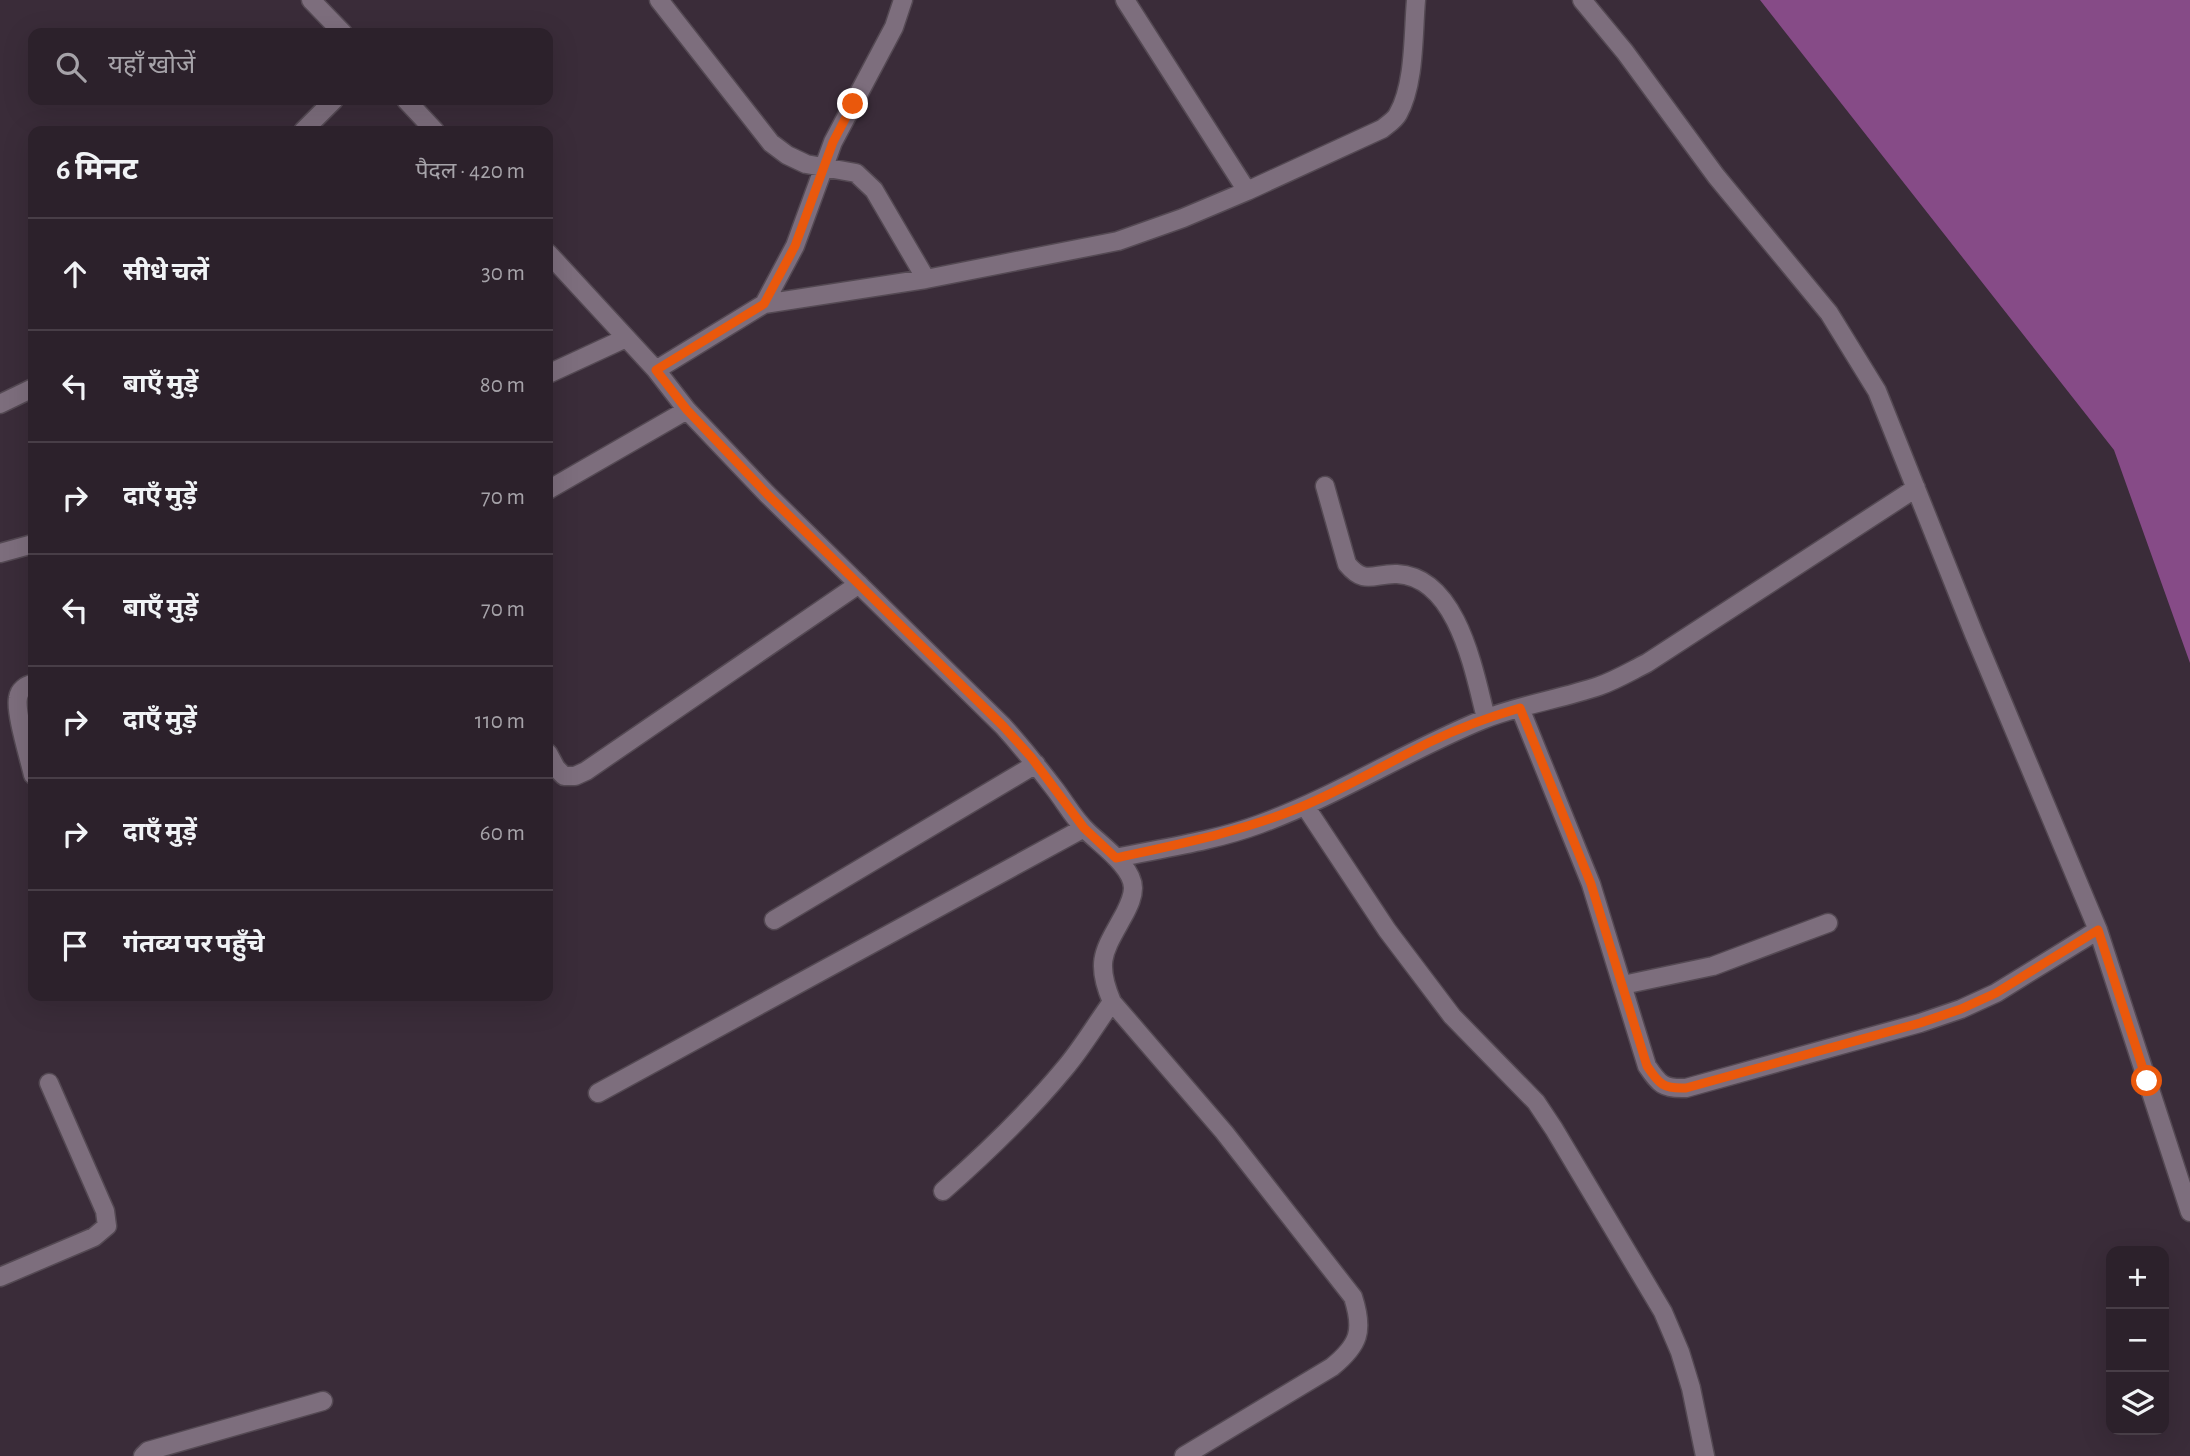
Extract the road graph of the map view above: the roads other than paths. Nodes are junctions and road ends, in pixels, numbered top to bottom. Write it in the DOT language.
graph roads {
  1 [pos="311,0"];
  2 [pos="659,0"];
  3 [pos="903,0"];
  4 [pos="1125,0"];
  5 [pos="1416,0"];
  6 [pos="1582,0"];
  7 [pos="338,28"];
  8 [pos="329,105"];
  9 [pos="411,105"];
  10 [pos="308,126"];
  11 [pos="430,126"];
  12 [pos="824,168"];
  13 [pos="1247,191"];
  14 [pos="553,258"];
  15 [pos="926,279"];
  16 [pos="764,304"];
  17 [pos="626,338"];
  18 [pos="656,370"];
  19 [pos="553,372"];
  20 [pos="28,390"];
  21 [pos="0,404"];
  22 [pos="687,410"];
  23 [pos="1325,486"];
  24 [pos="553,487"];
  25 [pos="1916,488"];
  26 [pos="28,545"];
  27 [pos="0,553"];
  28 [pos="859,584"];
  29 [pos="28,685"];
  30 [pos="1520,708"];
  31 [pos="1486,718"];
  32 [pos="28,752"];
  33 [pos="553,762"];
  34 [pos="1036,764"];
  35 [pos="1305,806"];
  36 [pos="1084,828"];
  37 [pos="1116,858"];
  38 [pos="774,920"];
  39 [pos="1828,923"];
  40 [pos="2098,930"];
  41 [pos="1623,985"];
  42 [pos="1112,1002"];
  43 [pos="49,1083"];
  44 [pos="598,1093"];
  45 [pos="943,1191"];
  46 [pos="2190,1212"];
  47 [pos="0,1277"];
  48 [pos="323,1401"];
  49 [pos="143,1456"];
  50 [pos="1184,1456"];
  51 [pos="1705,1456"];
  1 -- 7 [label="street"];
  2 -- 12 [label="street"];
  3 -- 12 [label="street"];
  4 -- 13 [label="street"];
  5 -- 13 [label="street"];
  6 -- 25 [label="street"];
  8 -- 10 [label="street"];
  9 -- 11 [label="street"];
  12 -- 15 [label="street"];
  12 -- 16 [label="street"];
  13 -- 15 [label="street"];
  14 -- 17 [label="street"];
  15 -- 16 [label="street"];
  16 -- 18 [label="street"];
  17 -- 18 [label="street"];
  17 -- 19 [label="street"];
  18 -- 22 [label="street"];
  20 -- 21 [label="street"];
  22 -- 24 [label="street"];
  22 -- 28 [label="street"];
  23 -- 31 [label="street"];
  25 -- 30 [label="street"];
  25 -- 40 [label="street"];
  26 -- 27 [label="street"];
  28 -- 33 [label="street"];
  28 -- 34 [label="street"];
  29 -- 32 [label="street"];
  30 -- 31 [label="street"];
  30 -- 41 [label="street"];
  31 -- 35 [label="street"];
  34 -- 36 [label="street"];
  34 -- 38 [label="street"];
  35 -- 37 [label="street"];
  35 -- 51 [label="street"];
  36 -- 37 [label="street"];
  36 -- 44 [label="street"];
  37 -- 42 [label="street"];
  39 -- 41 [label="street"];
  40 -- 41 [label="street"];
  40 -- 46 [label="street"];
  42 -- 45 [label="street"];
  42 -- 50 [label="street"];
  43 -- 47 [label="street"];
  48 -- 49 [label="street"];
}
